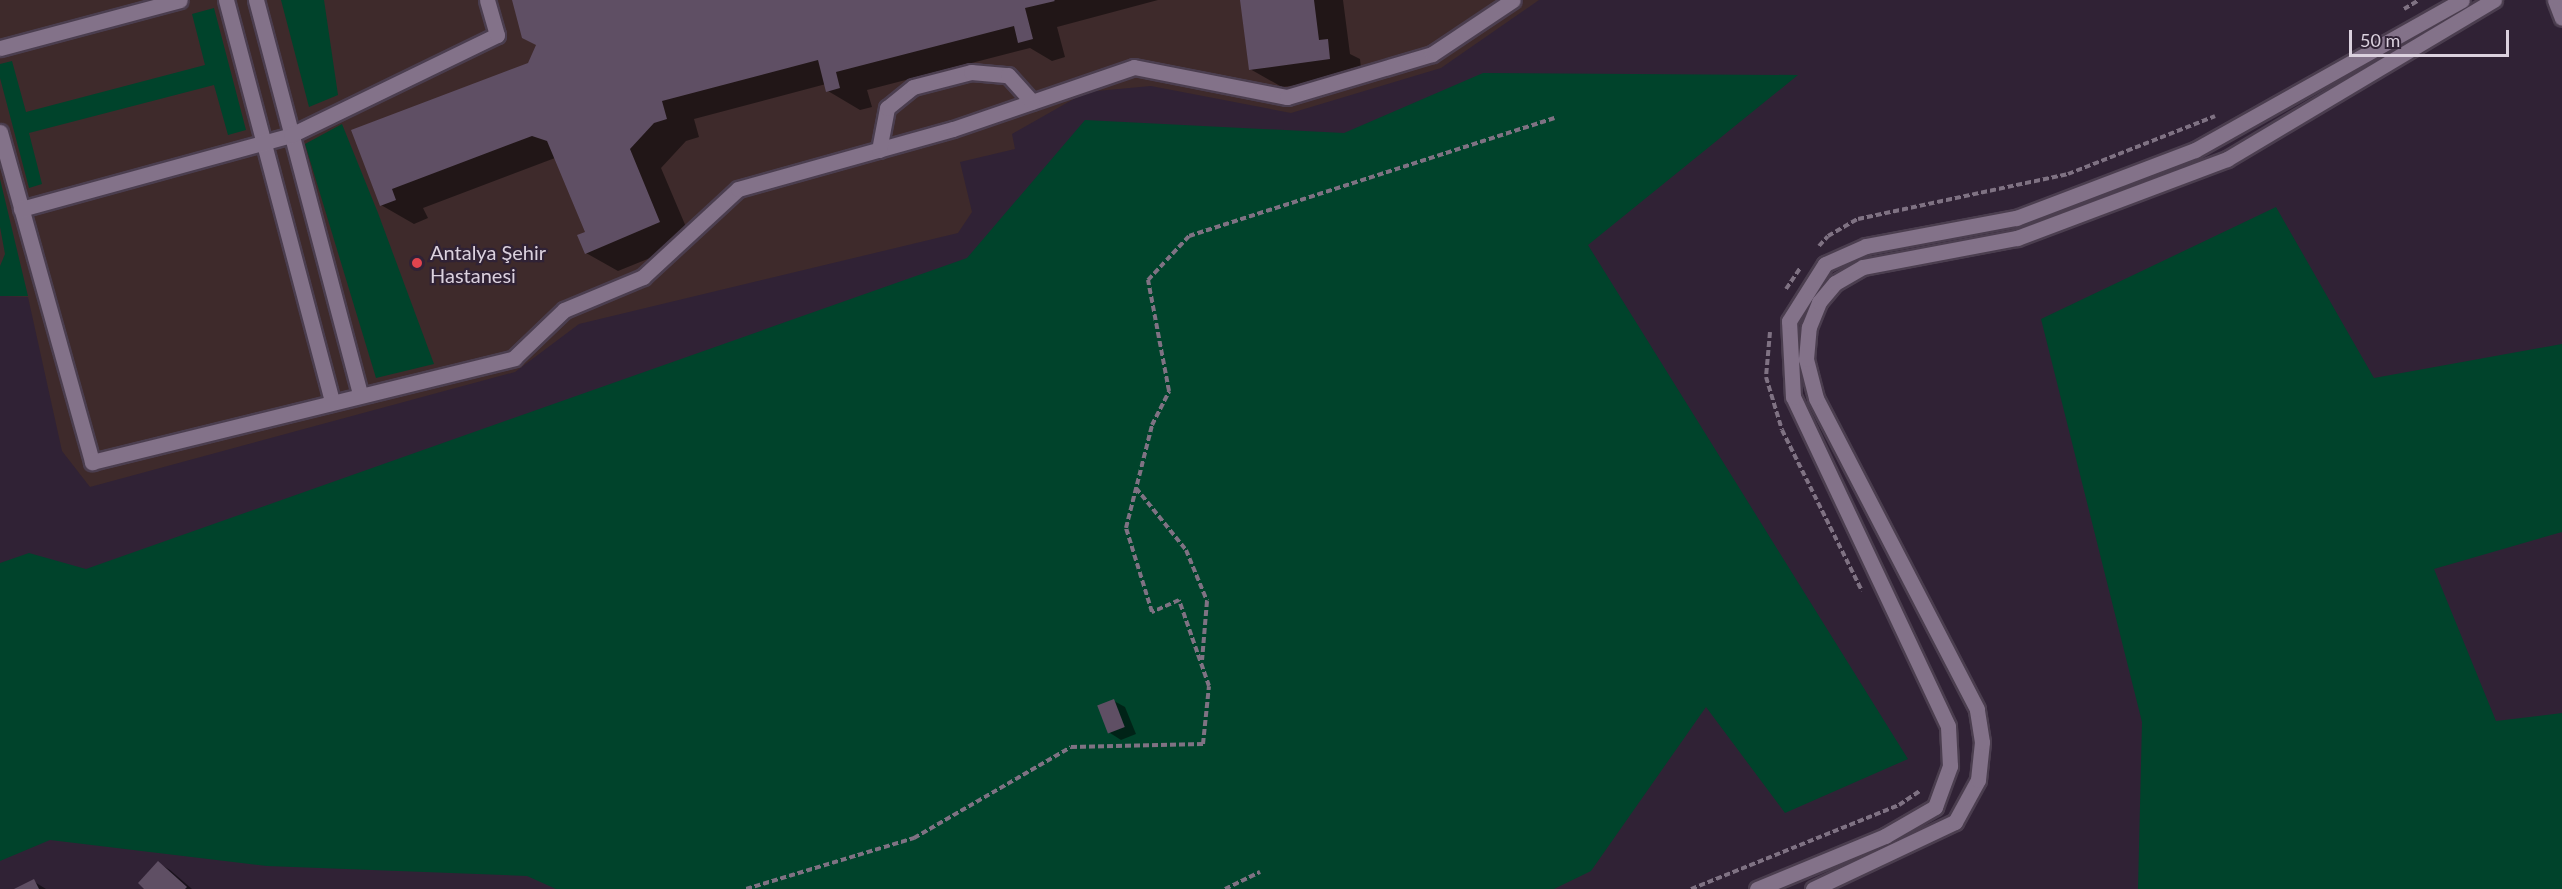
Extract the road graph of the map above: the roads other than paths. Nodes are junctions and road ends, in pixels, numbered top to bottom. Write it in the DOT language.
graph roads {
  1 [pos="180,0"];
  2 [pos="226,0"];
  3 [pos="256,0"];
  4 [pos="488,0"];
  5 [pos="1513,0"];
  6 [pos="2462,0"];
  7 [pos="2494,0"];
  8 [pos="2555,0"];
  9 [pos="2562,18"];
  10 [pos="0,48"];
  11 [pos="1032,102"];
  12 [pos="0,132"];
  13 [pos="291,135"];
  14 [pos="264,143"];
  15 [pos="879,150"];
  16 [pos="21,209"];
  17 [pos="360,393"];
  18 [pos="332,402"];
  19 [pos="1757,889"];
  20 [pos="1813,889"];
  1 -- 10 [label="street"];
  2 -- 14 [label="street"];
  3 -- 13 [label="street"];
  4 -- 13 [label="street"];
  5 -- 11 [label="street"];
  6 -- 19 [label="street"];
  7 -- 20 [label="street"];
  8 -- 9 [label="street"];
  11 -- 15 [label="street"];
  11 -- 15 [label="street"];
  12 -- 16 [label="street"];
  13 -- 14 [label="street"];
  13 -- 17 [label="street"];
  14 -- 16 [label="street"];
  14 -- 18 [label="street"];
  15 -- 17 [label="street"];
  16 -- 18 [label="street"];
  17 -- 18 [label="street"];
}
